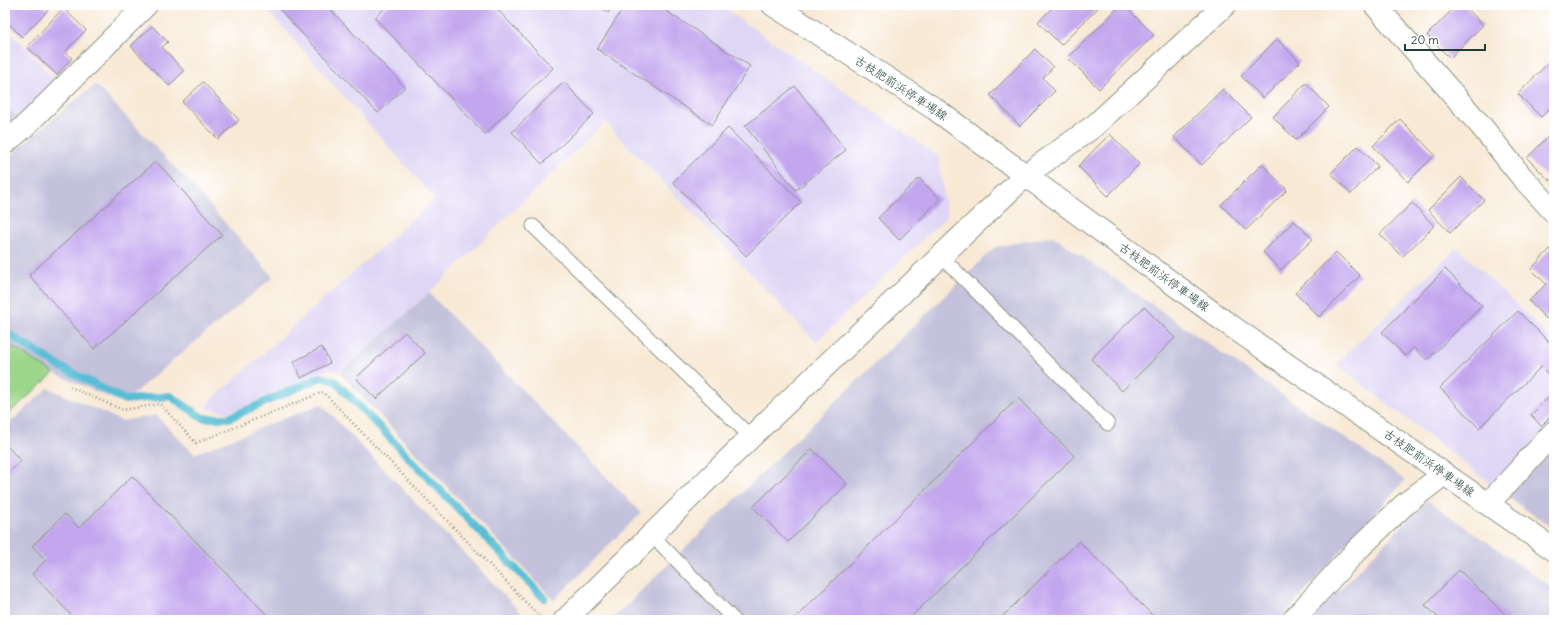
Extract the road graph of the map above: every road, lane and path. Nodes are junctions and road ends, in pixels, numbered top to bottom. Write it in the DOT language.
graph roads {
  1 [pos="146,5"];
  2 [pos="773,5"];
  3 [pos="1225,5"];
  4 [pos="1375,5"];
  5 [pos="5,143"];
  6 [pos="1026,175"];
  7 [pos="1554,212"];
  8 [pos="533,226"];
  9 [pos="941,256"];
  10 [pos="70,387"];
  11 [pos="1108,424"];
  12 [pos="1554,432"];
  13 [pos="751,437"];
  14 [pos="1444,474"];
  15 [pos="1488,504"];
  16 [pos="652,535"];
  17 [pos="1554,550"];
  18 [pos="543,620"];
  19 [pos="565,620"];
  20 [pos="734,620"];
  21 [pos="1293,620"];
  1 -- 5 [label="street"];
  2 -- 6 [label="street, 古枝肥前浜停車場線"];
  3 -- 6 [label="street"];
  4 -- 7 [label="street"];
  6 -- 9 [label="street"];
  6 -- 14 [label="street, 古枝肥前浜停車場線"];
  8 -- 13 [label="lane"];
  9 -- 11 [label="lane"];
  9 -- 13 [label="street"];
  10 -- 18 [label="path"];
  12 -- 15 [label="street"];
  13 -- 16 [label="street"];
  14 -- 15 [label="street, 古枝肥前浜停車場線"];
  14 -- 21 [label="street"];
  15 -- 17 [label="street, 古枝肥前浜停車場線"];
  16 -- 19 [label="street"];
  16 -- 20 [label="lane"];
}
